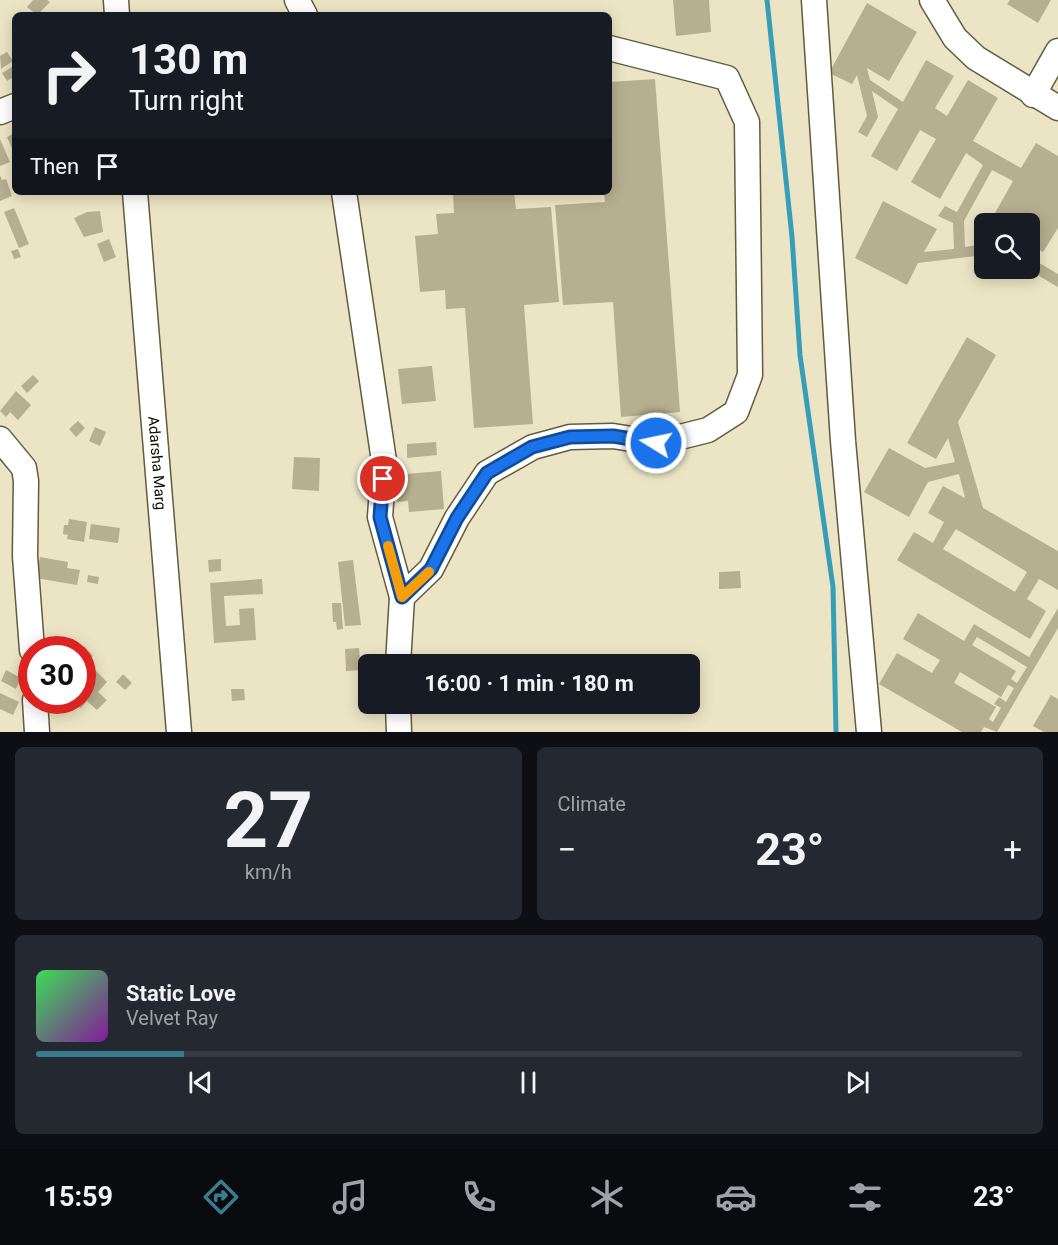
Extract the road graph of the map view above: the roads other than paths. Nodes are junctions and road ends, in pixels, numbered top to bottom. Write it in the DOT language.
graph roads {
  1 [pos="814,0"];
  2 [pos="932,0"];
  3 [pos="612,49"];
  4 [pos="1058,51"];
  5 [pos="1033,95"];
  6 [pos="1058,108"];
  7 [pos="135,195"];
  8 [pos="344,195"];
  9 [pos="0,439"];
  10 [pos="402,597"];
  11 [pos="31,636"];
  12 [pos="399,654"];
  13 [pos="37,714"];
  14 [pos="398,714"];
  15 [pos="38,732"];
  16 [pos="179,732"];
  17 [pos="399,732"];
  18 [pos="869,732"];
  1 -- 18 [label="street"];
  2 -- 5 [label="street"];
  3 -- 10 [label="street"];
  4 -- 5 [label="street"];
  5 -- 6 [label="street"];
  7 -- 16 [label="street, Adarsha Marg"];
  8 -- 10 [label="street"];
  9 -- 11 [label="street"];
  10 -- 12 [label="street"];
  13 -- 15 [label="street"];
  14 -- 17 [label="street"];
}
